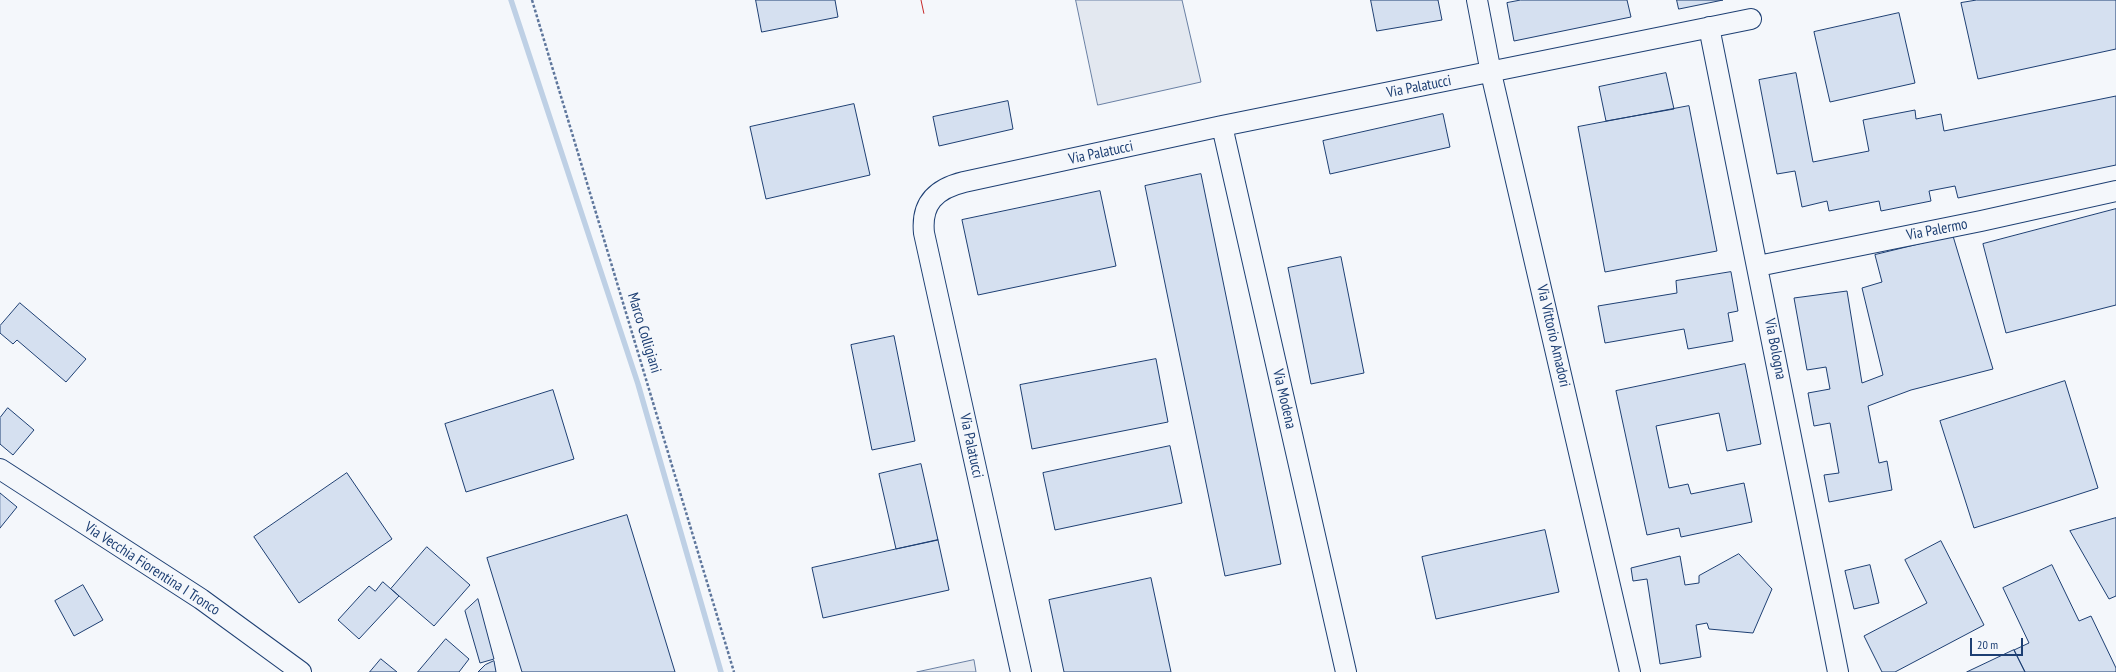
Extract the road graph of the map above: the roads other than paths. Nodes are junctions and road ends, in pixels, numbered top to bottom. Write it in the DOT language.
graph roads {
  1 [pos="1477,0"];
  2 [pos="1751,19"];
  3 [pos="1709,27"];
  4 [pos="1491,73"];
  5 [pos="1222,126"];
  6 [pos="2116,191"];
  7 [pos="1758,266"];
  8 [pos="0,469"];
  9 [pos="301,672"];
  10 [pos="1021,672"];
  11 [pos="1346,672"];
  12 [pos="1630,672"];
  13 [pos="1838,672"];
  1 -- 4 [label="street, Via Vittorio Amadori"];
  2 -- 3 [label="street, Via Palatucci"];
  3 -- 4 [label="street, Via Palatucci"];
  3 -- 7 [label="street, Via Bologna"];
  4 -- 5 [label="street, Via Palatucci"];
  4 -- 12 [label="street, Via Vittorio Amadori"];
  5 -- 10 [label="street, Via Palatucci"];
  5 -- 11 [label="street, Via Modena"];
  6 -- 7 [label="street, Via Palermo"];
  7 -- 13 [label="street, Via Bologna"];
  8 -- 9 [label="street, Via Vecchia Fiorentina I Tronco"];
}
